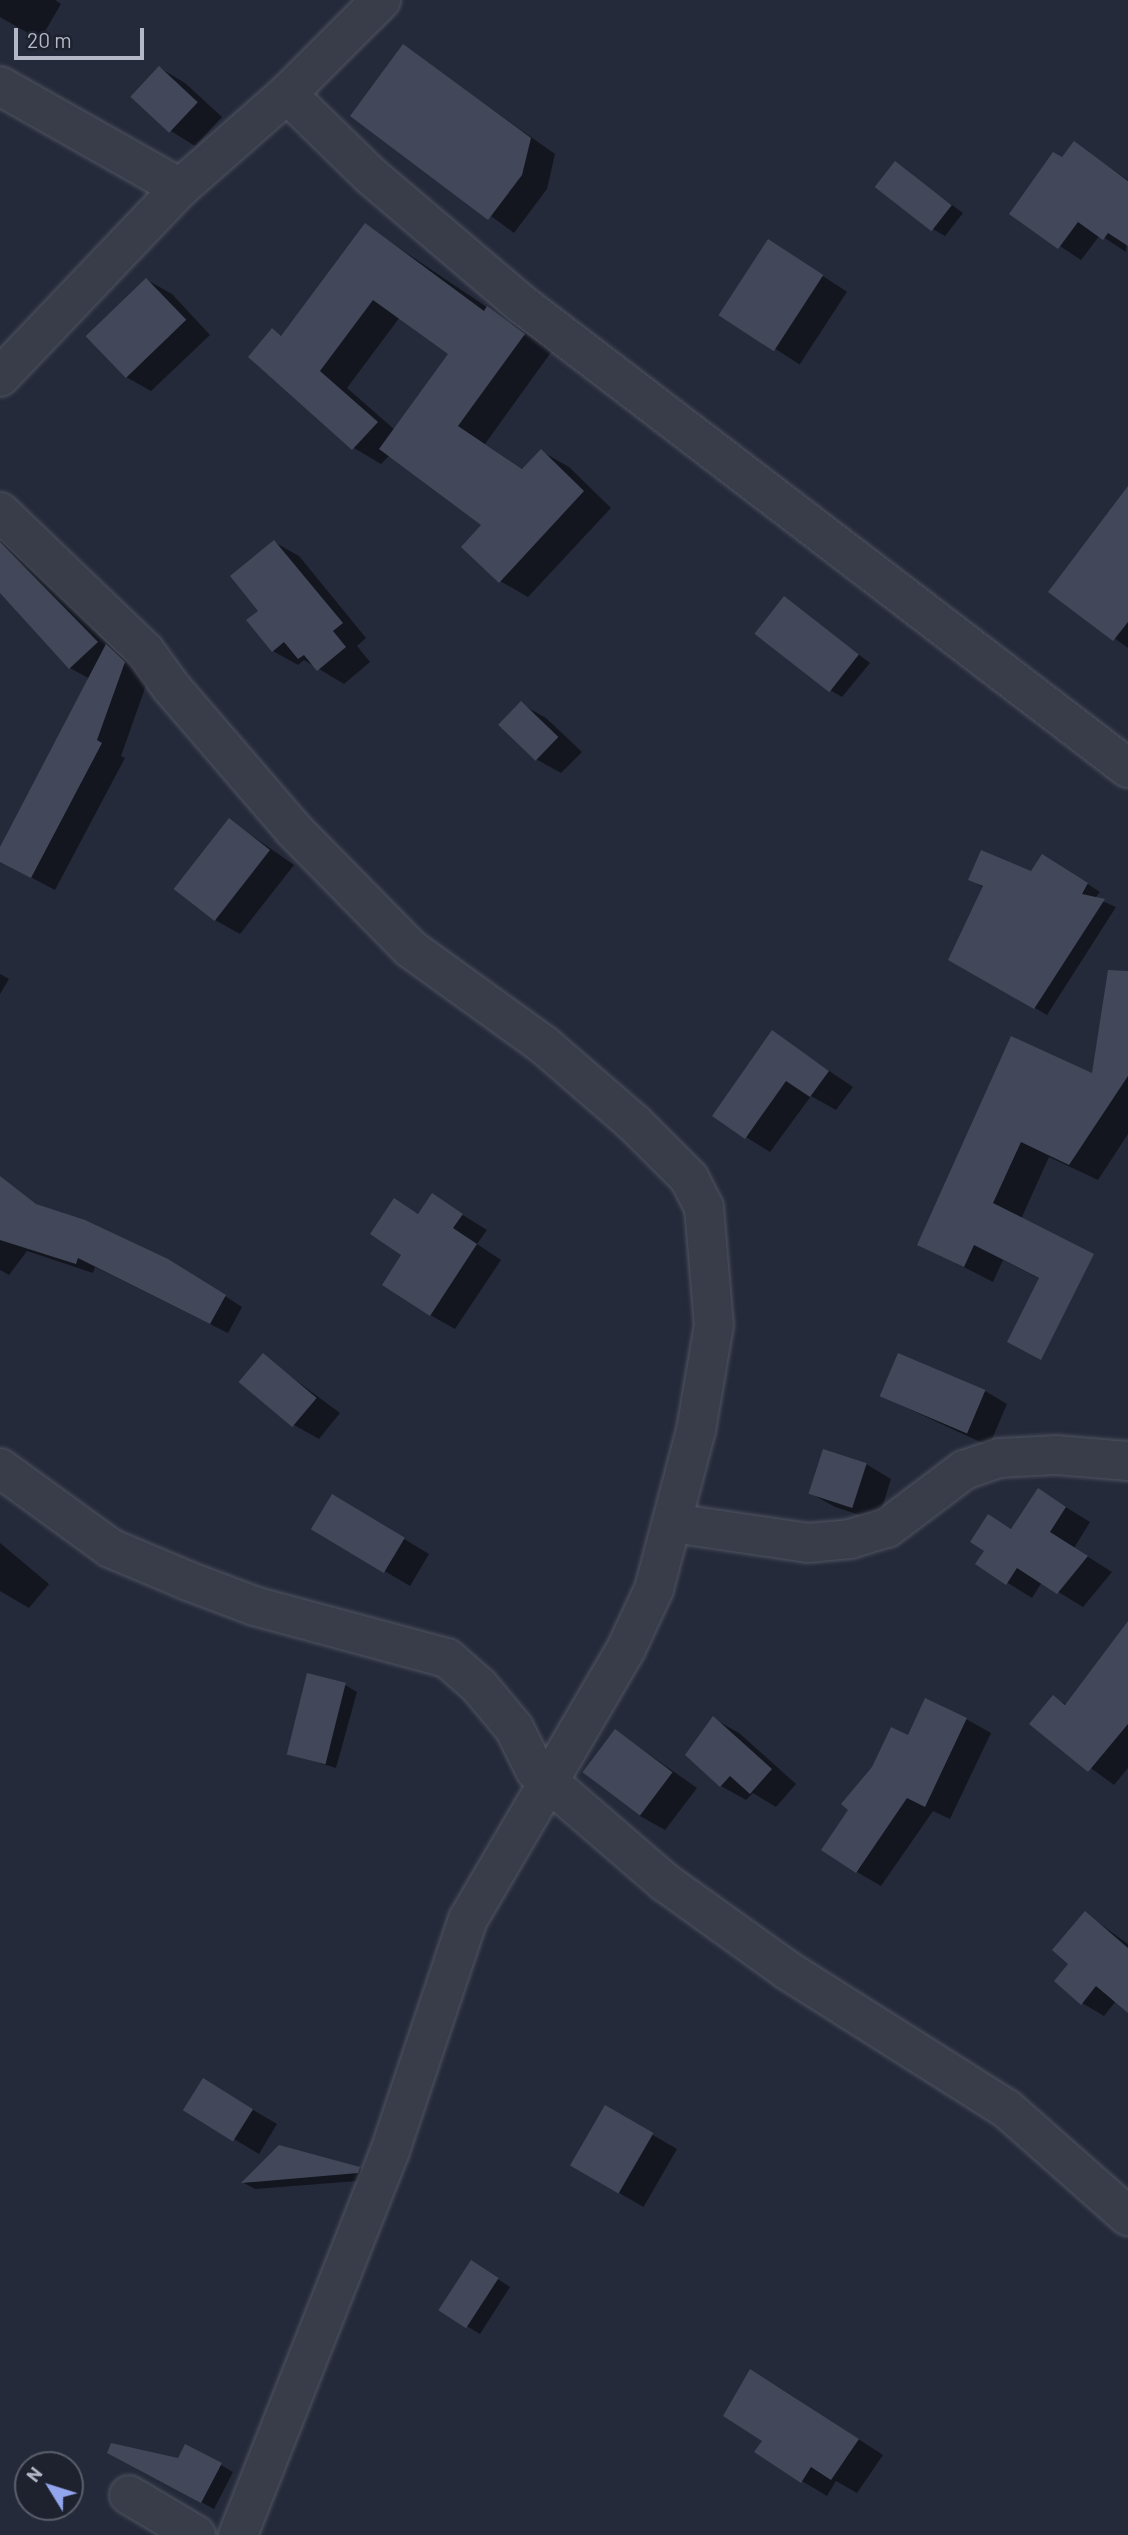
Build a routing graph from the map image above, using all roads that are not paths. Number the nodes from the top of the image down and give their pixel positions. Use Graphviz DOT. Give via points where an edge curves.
graph roads {
  1 [pos="382,0"];
  2 [pos="0,86"];
  3 [pos="287,94"];
  4 [pos="180,188"];
  5 [pos="0,377"];
  6 [pos="0,512"];
  7 [pos="1128,768"];
  8 [pos="1128,1461"];
  9 [pos="0,1468"];
  10 [pos="673,1523"];
  11 [pos="547,1781"];
  12 [pos="1128,2216"];
  13 [pos="130,2495"];
  14 [pos="196,2535"];
  15 [pos="238,2535"];
  1 -- 3 [label="street"];
  2 -- 4 [label="street"];
  3 -- 4 [label="street"];
  3 -- 7 [label="street" via="408,209 523,304"];
  4 -- 5 [label="street"];
  6 -- 10 [label="street" via="145,651 285,820 411,949 544,1045 635,1123 689,1178 704,1207 714,1325 696,1430"];
  8 -- 10 [label="street" via="1056,1455 999,1458 964,1471 887,1528 850,1539 808,1543"];
  9 -- 11 [label="street" via="110,1548 254,1606 447,1658 514,1728 535,1770"];
  10 -- 11 [label="street" via="654,1589 626,1649"];
  11 -- 12 [label="street" via="666,1883 787,1970 1007,2109"];
  11 -- 15 [label="street" via="468,1919 390,2151"];
  13 -- 14 [label="street"];
}
